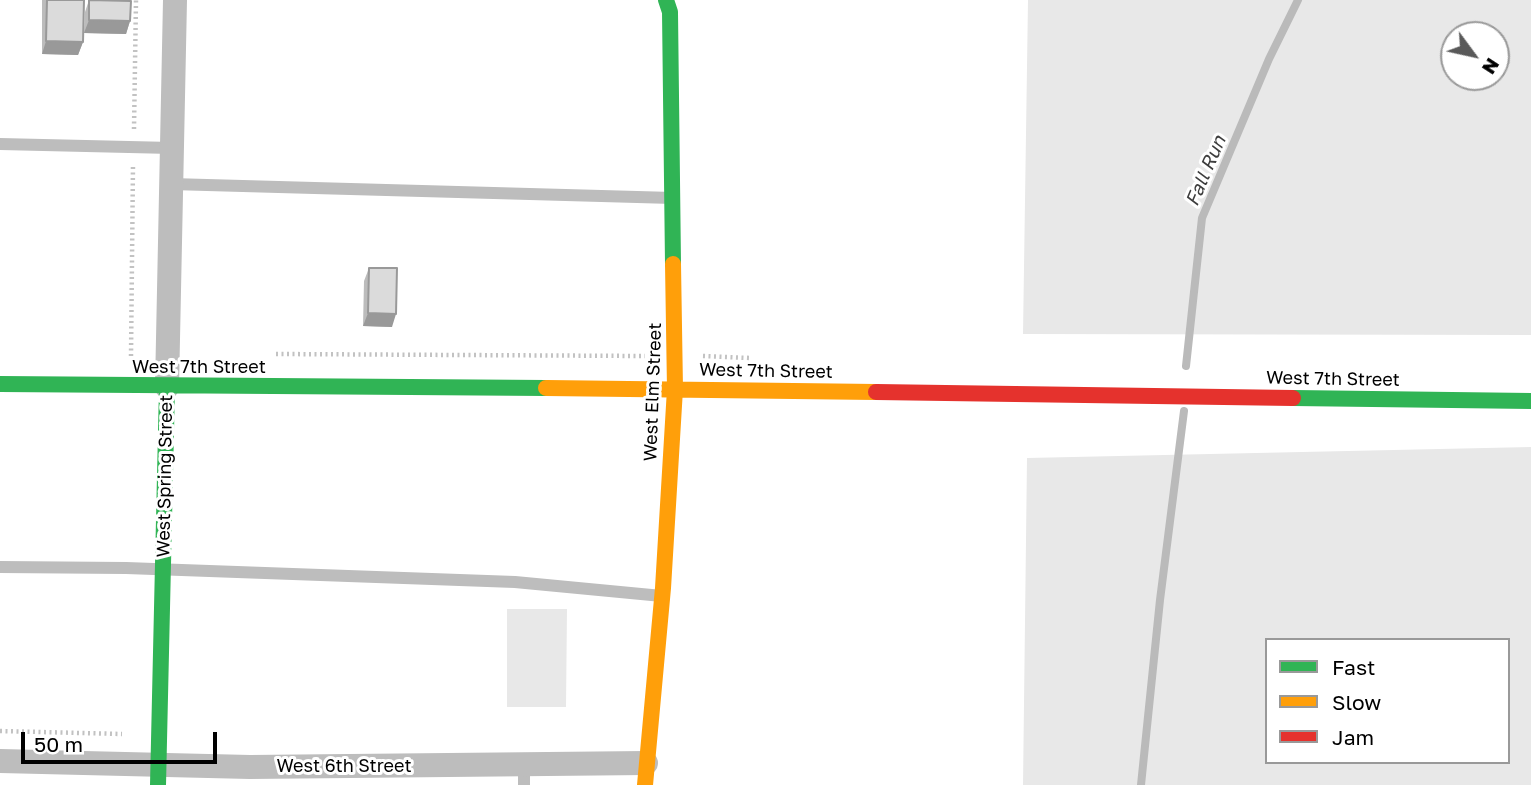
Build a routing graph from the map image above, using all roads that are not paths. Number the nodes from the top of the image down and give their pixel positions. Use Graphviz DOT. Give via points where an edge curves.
graph roads {
  1 [pos="175,0"];
  2 [pos="666,0"];
  3 [pos="0,144"];
  4 [pos="172,148"];
  5 [pos="171,184"];
  6 [pos="673,198"];
  7 [pos="0,384"];
  8 [pos="167,387"];
  9 [pos="675,389"];
  10 [pos="1531,401"];
  11 [pos="0,567"];
  12 [pos="163,570"];
  13 [pos="662,596"];
  14 [pos="0,761"];
  15 [pos="158,774"];
  16 [pos="646,774"];
  17 [pos="524,775"];
  1 -- 4 [label="street, West Spring Street"];
  2 -- 6 [label="street, West Elm Street" via="670,12"];
  3 -- 4 [label="lane"];
  4 -- 5 [label="street, West Spring Street"];
  5 -- 6 [label="lane"];
  5 -- 8 [label="street, West Spring Street"];
  6 -- 9 [label="street, West Elm Street"];
  7 -- 8 [label="street, West 7th Street"];
  8 -- 9 [label="street, West 7th Street"];
  8 -- 12 [label="street, West Spring Street"];
  9 -- 10 [label="street, West 7th Street"];
  9 -- 13 [label="street, West Elm Street"];
  11 -- 12 [label="lane"];
  12 -- 13 [label="lane" via="515,582"];
  12 -- 15 [label="street, West Spring Street"];
  13 -- 16 [label="street, West Elm Street"];
  14 -- 15 [label="street, West 6th Street"];
  15 -- 17 [label="street, West 6th Street" via="250,767"];
  16 -- 17 [label="street, West 6th Street"];
}
